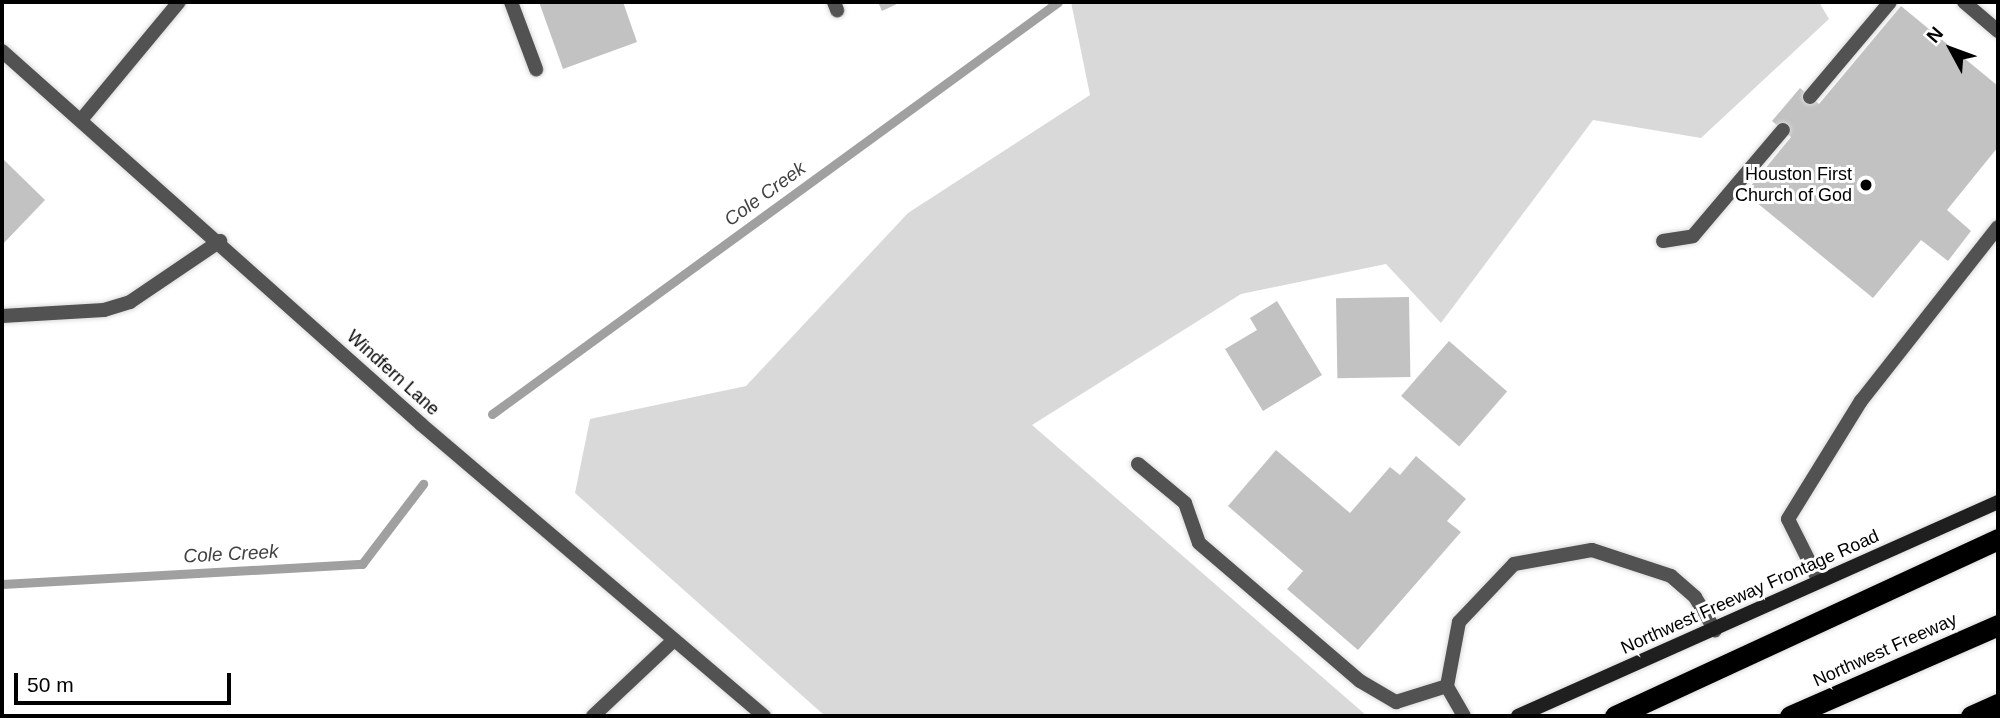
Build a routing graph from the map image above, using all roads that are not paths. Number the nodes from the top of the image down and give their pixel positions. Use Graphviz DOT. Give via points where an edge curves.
graph roads {
  1 [pos="179,2"];
  2 [pos="511,2"];
  3 [pos="1890,2"];
  4 [pos="1964,2"];
  5 [pos="1998,31"];
  6 [pos="2,51"];
  7 [pos="536,69"];
  8 [pos="1810,97"];
  9 [pos="81,120"];
  10 [pos="1783,130"];
  11 [pos="1998,226"];
  12 [pos="220,241"];
  13 [pos="1663,241"];
  14 [pos="2,316"];
  15 [pos="1138,464"];
  16 [pos="1998,502"];
  17 [pos="1998,540"];
  18 [pos="1819,581"];
  19 [pos="1998,625"];
  20 [pos="1715,631"];
  21 [pos="673,641"];
  22 [pos="1447,686"];
  23 [pos="1998,704"];
  24 [pos="593,716"];
  25 [pos="764,716"];
  26 [pos="1464,716"];
  27 [pos="1518,716"];
  28 [pos="1615,716"];
  29 [pos="1790,716"];
  30 [pos="1971,716"];
  1 -- 9 [label="street"];
  2 -- 7 [label="street"];
  3 -- 8 [label="street"];
  4 -- 5 [label="street"];
  6 -- 9 [label="street, Windfern Lane"];
  9 -- 12 [label="street, Windfern Lane"];
  10 -- 13 [label="street" via="1693,236"];
  11 -- 18 [label="street" via="1861,401 1788,519"];
  12 -- 14 [label="street" via="130,302 104,310"];
  12 -- 21 [label="street, Windfern Lane"];
  15 -- 22 [label="street" via="1185,503 1199,543 1360,681 1396,702"];
  16 -- 18 [label="main road, Northwest Freeway Frontage Road"];
  17 -- 28 [label="highway"];
  18 -- 20 [label="main road, Northwest Freeway Frontage Road"];
  19 -- 29 [label="highway, Northwest Freeway"];
  20 -- 22 [label="street" via="1695,597 1671,576 1592,550 1514,564 1460,622"];
  20 -- 27 [label="main road, Northwest Freeway Frontage Road"];
  21 -- 24 [label="street"];
  21 -- 25 [label="street, Windfern Lane"];
  22 -- 26 [label="street"];
  23 -- 30 [label="highway"];
}
